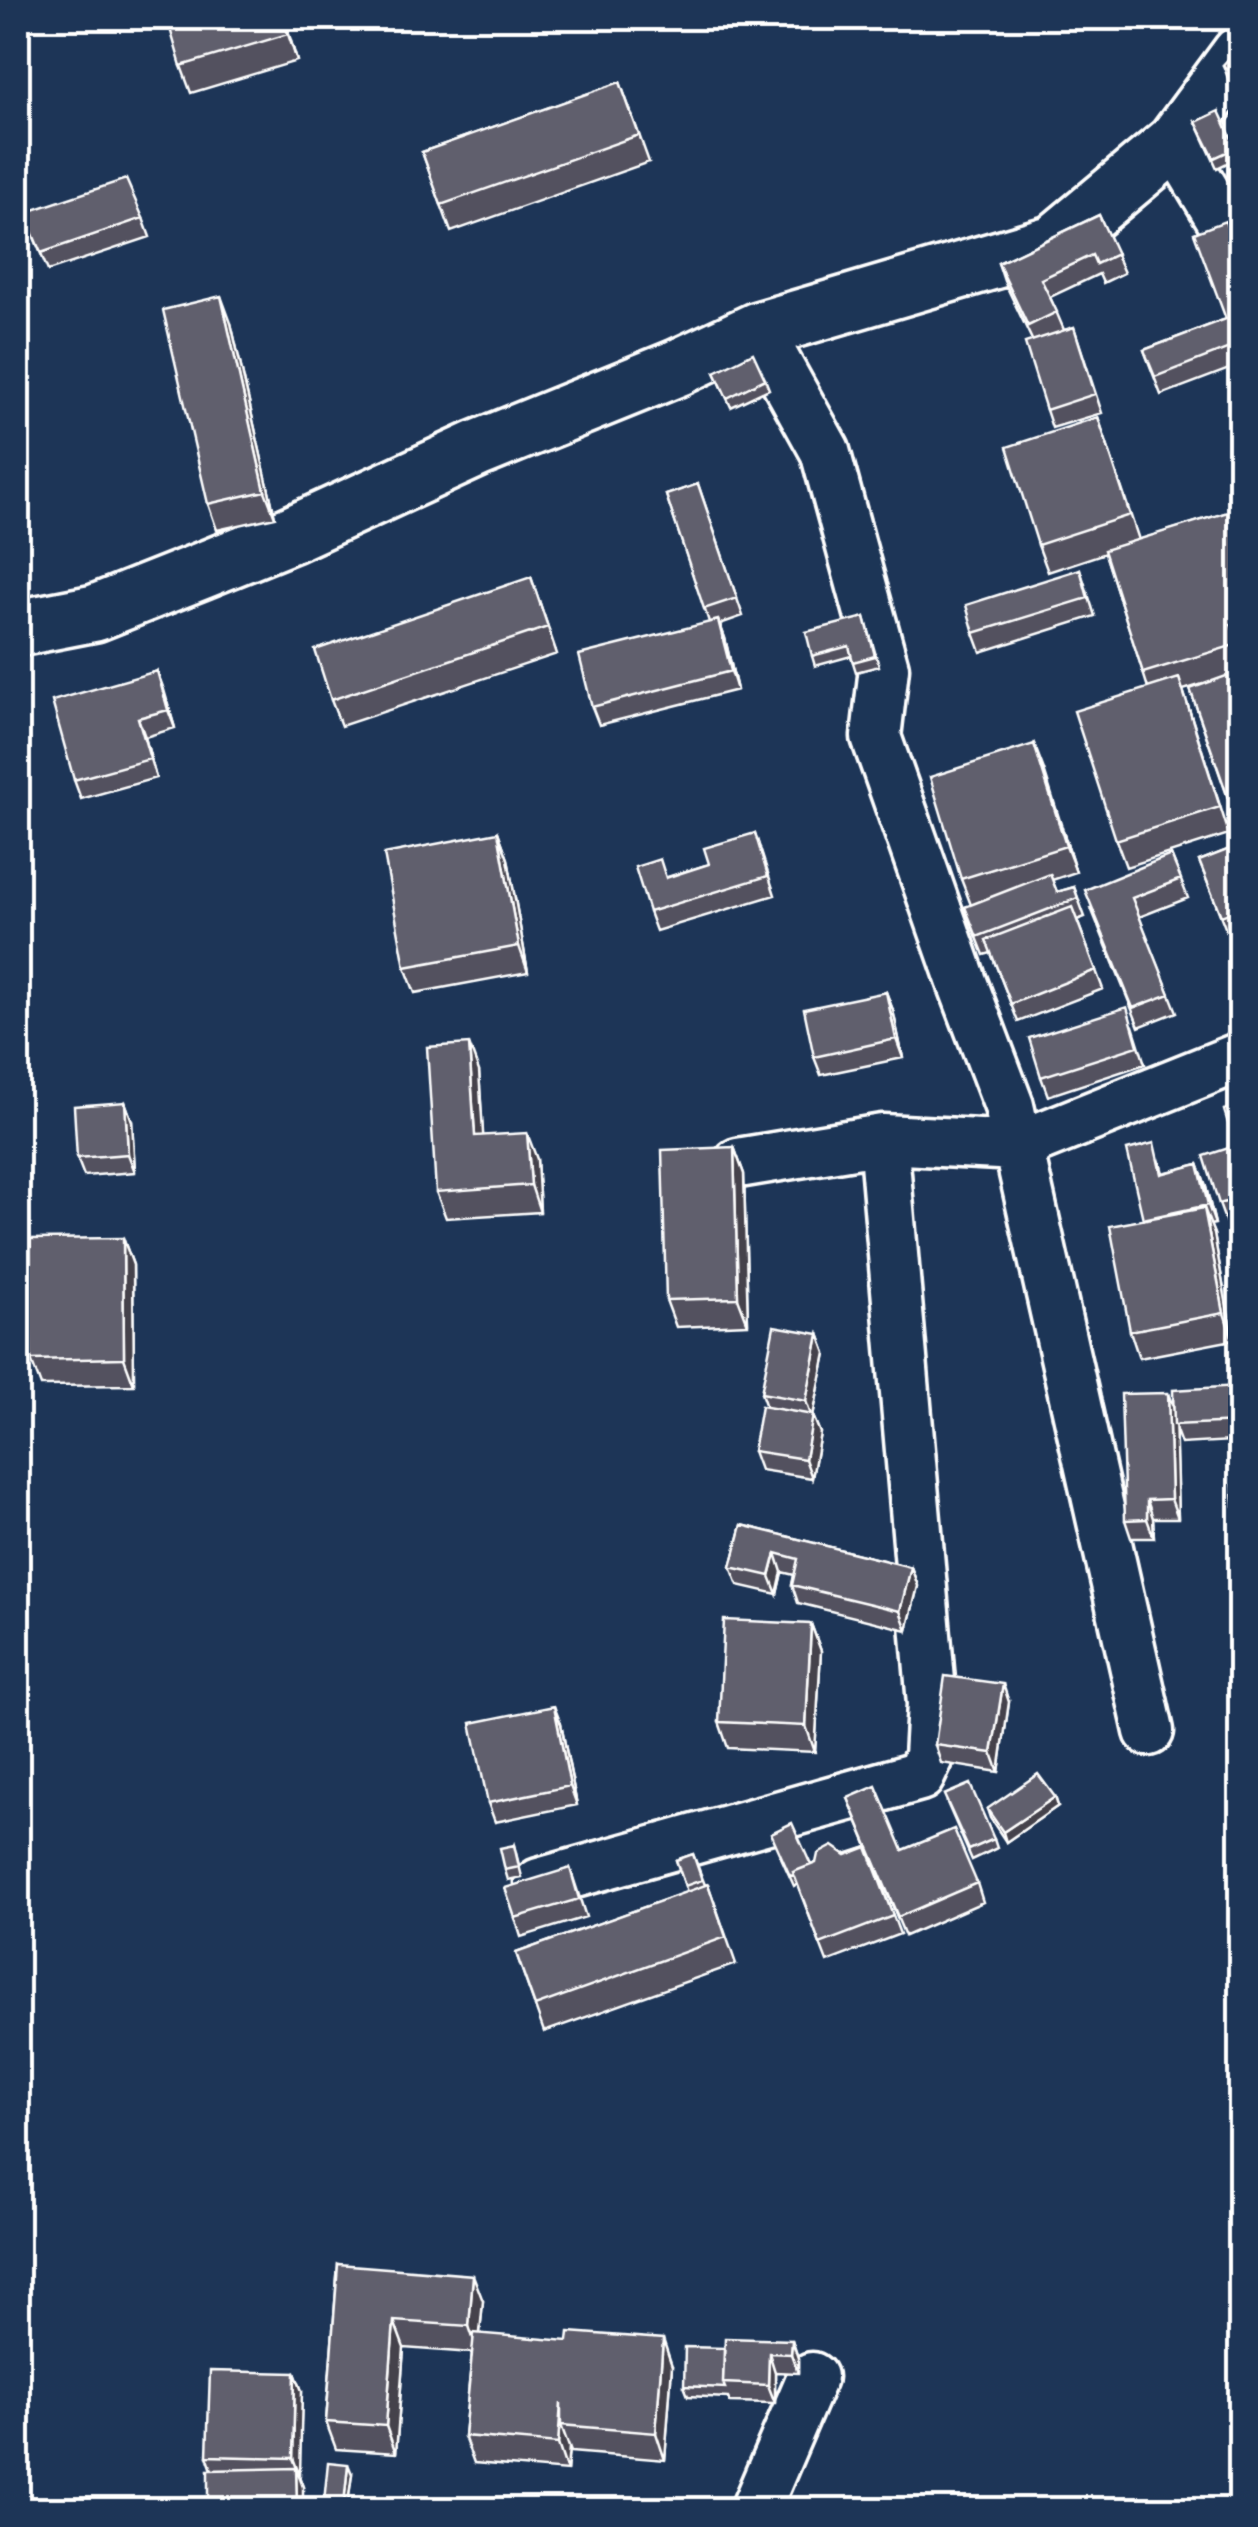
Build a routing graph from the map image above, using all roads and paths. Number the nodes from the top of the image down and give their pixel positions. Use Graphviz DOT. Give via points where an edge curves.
graph roads {
  1 [pos="1240,54"];
  2 [pos="1174,142"];
  3 [pos="1240,250"];
  4 [pos="758,330"];
  5 [pos="18,628"];
  6 [pos="1240,1057"];
  7 [pos="883,1139"];
  8 [pos="1018,1146"];
  9 [pos="738,1164"];
  10 [pos="1148,1732"];
  11 [pos="539,1883"];
  12 [pos="812,2377"];
  13 [pos="755,2510"];
  1 -- 2 [label="street"];
  2 -- 3 [label="street"];
  2 -- 4 [label="street" via="1054,243"];
  4 -- 5 [label="street" via="95,614"];
  4 -- 8 [label="street" via="826,451 884,668 876,737"];
  6 -- 8 [label="street"];
  7 -- 8 [label="street"];
  7 -- 9 [label="street"];
  7 -- 11 [label="street" via="932,1704 929,1757 920,1776"];
  8 -- 10 [label="street"];
  12 -- 13 [label="street"];
}
